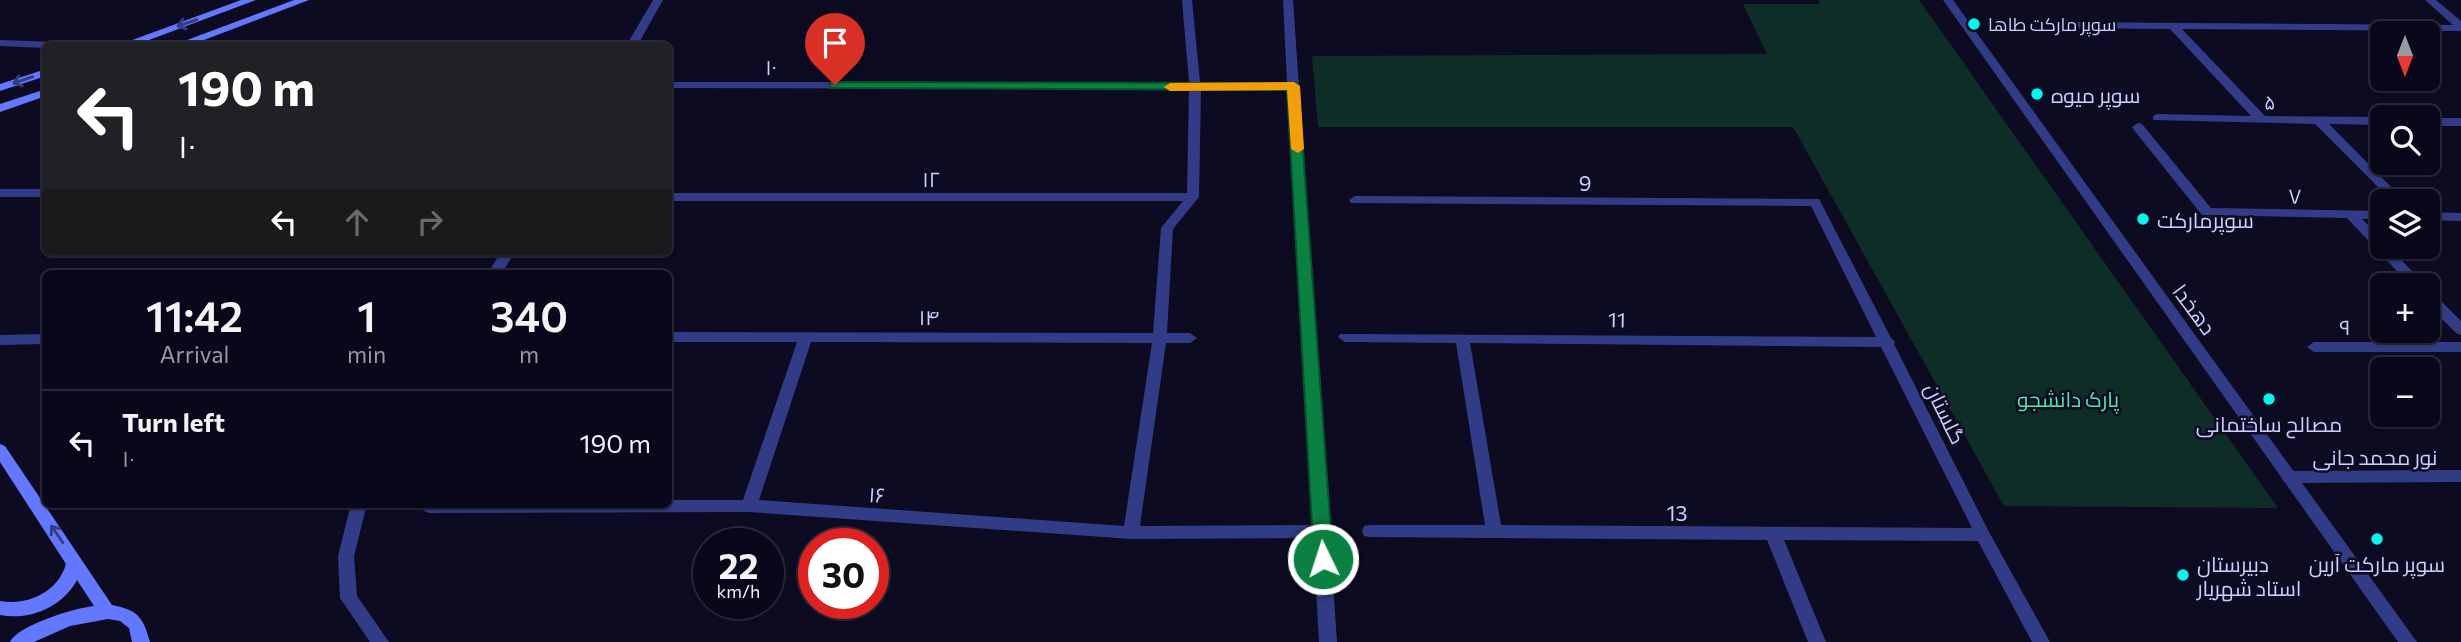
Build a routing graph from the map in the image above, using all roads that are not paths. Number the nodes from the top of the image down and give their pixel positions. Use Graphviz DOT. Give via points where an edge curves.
graph roads {
  1 [pos="251,0"];
  2 [pos="304,0"];
  3 [pos="658,0"];
  4 [pos="1187,0"];
  5 [pos="1288,0"];
  6 [pos="1948,0"];
  7 [pos="2430,0"];
  8 [pos="2057,25"];
  9 [pos="2173,26"];
  10 [pos="2461,27"];
  11 [pos="132,42"];
  12 [pos="187,42"];
  13 [pos="633,42"];
  14 [pos="0,43"];
  15 [pos="42,44"];
  16 [pos="42,73"];
  17 [pos="672,85"];
  18 [pos="1294,86"];
  19 [pos="1195,87"];
  20 [pos="0,88"];
  21 [pos="42,93"];
  22 [pos="3,108"];
  23 [pos="2157,118"];
  24 [pos="2262,120"];
  25 [pos="2319,121"];
  26 [pos="2370,121"];
  27 [pos="2440,122"];
  28 [pos="2461,122"];
  29 [pos="2138,127"];
  30 [pos="2387,189"];
  31 [pos="0,193"];
  32 [pos="42,193"];
  33 [pos="672,197"];
  34 [pos="1193,197"];
  35 [pos="1355,200"];
  36 [pos="1815,202"];
  37 [pos="2351,215"];
  38 [pos="2370,215"];
  39 [pos="2440,216"];
  40 [pos="2461,217"];
  41 [pos="2407,273"];
  42 [pos="2440,308"];
  43 [pos="2461,330"];
  44 [pos="672,337"];
  45 [pos="806,337"];
  46 [pos="1345,337"];
  47 [pos="1160,338"];
  48 [pos="1190,338"];
  49 [pos="1462,338"];
  50 [pos="42,339"];
  51 [pos="0,340"];
  52 [pos="1888,342"];
  53 [pos="2314,347"];
  54 [pos="2461,347"];
  55 [pos="0,450"];
  56 [pos="2461,476"];
  57 [pos="2289,477"];
  58 [pos="672,506"];
  59 [pos="749,506"];
  60 [pos="358,508"];
  61 [pos="1321,531"];
  62 [pos="1370,531"];
  63 [pos="1494,532"];
  64 [pos="1131,533"];
  65 [pos="1773,534"];
  66 [pos="1983,535"];
  67 [pos="75,561"];
  68 [pos="0,608"];
  69 [pos="107,612"];
  70 [pos="19,642"];
  71 [pos="141,642"];
  72 [pos="380,642"];
  73 [pos="1328,642"];
  74 [pos="1817,642"];
  75 [pos="2041,642"];
  76 [pos="2408,642"];
  1 -- 11 [label="main road, one-way"];
  2 -- 12 [label="main road"];
  3 -- 13 [label="street"];
  4 -- 19 [label="street"];
  5 -- 18 [label="street"];
  6 -- 57 [label="street, دهخدا"];
  7 -- 10 [label="street"];
  8 -- 9 [label="street"];
  9 -- 10 [label="street"];
  9 -- 24 [label="street"];
  14 -- 15 [label="street"];
  16 -- 20 [label="main road, one-way"];
  17 -- 19 [label="street, ۱۰"];
  18 -- 19 [label="street, ۱۰"];
  18 -- 61 [label="street"];
  19 -- 34 [label="street"];
  21 -- 22 [label="main road"];
  23 -- 24 [label="street, ۵"];
  24 -- 25 [label="street, ۵"];
  25 -- 26 [label="street, ۵"];
  25 -- 30 [label="street"];
  27 -- 28 [label="street"];
  29 -- 37 [label="street, ۷" via="2207,212"];
  31 -- 32 [label="street"];
  33 -- 34 [label="street, ۱۲"];
  34 -- 47 [label="street" via="1167,228"];
  35 -- 36 [label="street, 9"];
  36 -- 52 [label="street, گلستان"];
  37 -- 38 [label="street, ۷"];
  37 -- 41 [label="street"];
  39 -- 40 [label="street"];
  42 -- 43 [label="street"];
  44 -- 45 [label="street, ۱۴"];
  45 -- 47 [label="street, ۱۴"];
  45 -- 59 [label="street"];
  46 -- 49 [label="street, 11"];
  47 -- 48 [label="street, ۱۴"];
  47 -- 64 [label="street"];
  49 -- 52 [label="street, 11"];
  49 -- 63 [label="street"];
  50 -- 51 [label="street"];
  52 -- 66 [label="street, گلستان"];
  53 -- 54 [label="street, ۹"];
  67 -- 55 [label="main road, one-way"];
  56 -- 57 [label="street, نور محمد جانی"];
  57 -- 76 [label="street, دهخدا"];
  58 -- 59 [label="street, ۱۶"];
  59 -- 64 [label="street, ۱۶"];
  60 -- 72 [label="street" via="346,556 349,598"];
  61 -- 64 [label="street, ۱۶"];
  61 -- 73 [label="street"];
  62 -- 63 [label="street, 13"];
  63 -- 65 [label="street, 13"];
  65 -- 66 [label="street, 13"];
  65 -- 74 [label="street"];
  66 -- 75 [label="street, گلستان"];
  67 -- 68 [label="main road" via="67,582 51,597 31,607"];
  67 -- 69 [label="main road"];
  69 -- 70 [label="main road" via="67,618"];
  69 -- 71 [label="main road" via="132,622"];
}
